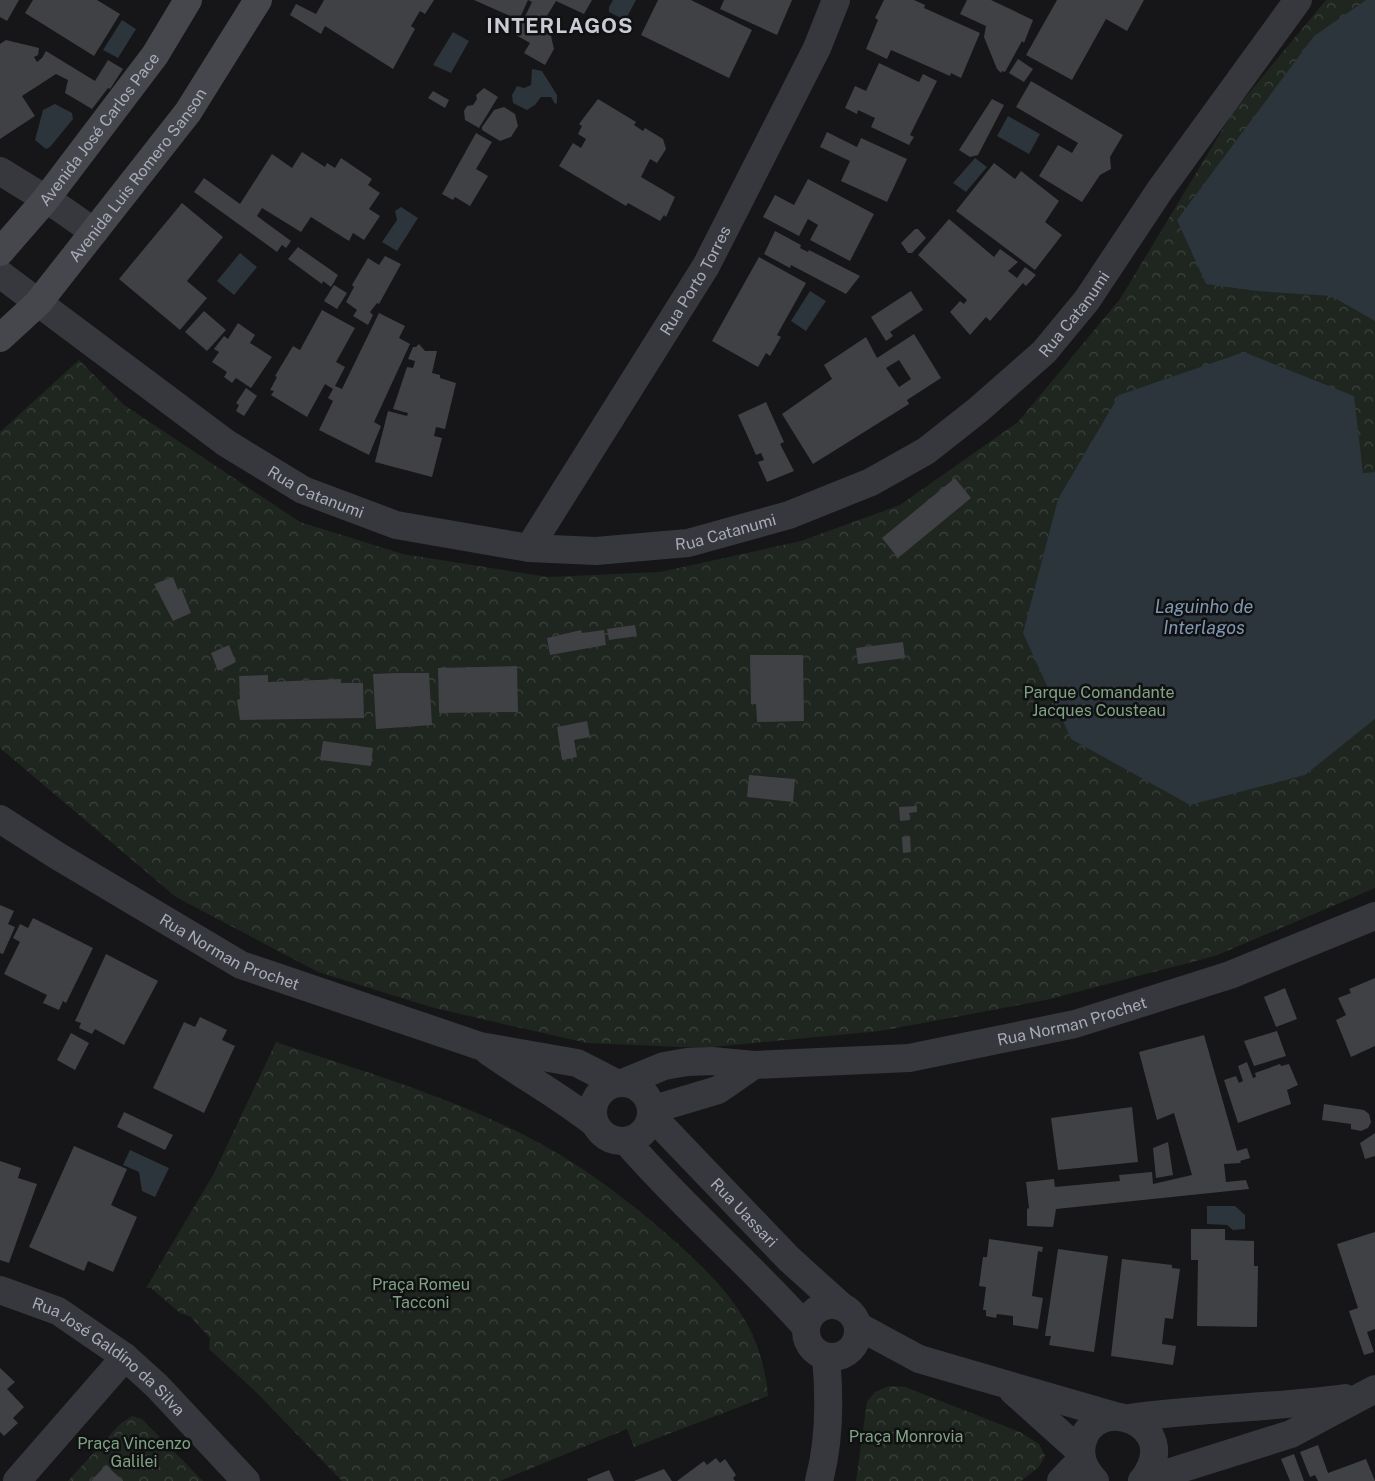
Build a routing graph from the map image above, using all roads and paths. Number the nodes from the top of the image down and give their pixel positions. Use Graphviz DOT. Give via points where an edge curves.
graph roads {
  1 [pos="188,0"];
  2 [pos="258,0"];
  3 [pos="836,0"];
  4 [pos="1298,0"];
  5 [pos="0,171"];
  6 [pos="46,198"];
  7 [pos="94,232"];
  8 [pos="0,252"];
  9 [pos="0,274"];
  10 [pos="38,303"];
  11 [pos="0,338"];
  12 [pos="529,548"];
  13 [pos="0,819"];
  14 [pos="1375,916"];
  15 [pos="480,1046"];
  16 [pos="754,1065"];
  17 [pos="620,1083"];
  18 [pos="651,1113"];
  19 [pos="594,1123"];
  20 [pos="626,1141"];
  21 [pos="0,1290"];
  22 [pos="840,1305"];
  23 [pos="805,1326"];
  24 [pos="858,1326"];
  25 [pos="125,1357"];
  26 [pos="826,1357"];
  27 [pos="1008,1386"];
  28 [pos="1368,1393"];
  29 [pos="1122,1417"];
  30 [pos="1086,1464"];
  31 [pos="17,1481"];
  32 [pos="246,1481"];
  33 [pos="819,1481"];
  34 [pos="1061,1481"];
  35 [pos="1142,1481"];
  1 -- 6 [label="main road, Avenida José Carlos Pace" via="155,55"];
  2 -- 7 [label="main road, Avenida Luis Romero Sanson" via="188,112"];
  3 -- 12 [label="street, Rua Porto Torres" via="817,48 706,266"];
  4 -- 12 [label="street, Rua Catanumi" via="1160,190 1087,300 1044,352 926,451 871,482 789,516 688,544 596,551"];
  5 -- 6 [label="street"];
  6 -- 7 [label="street"];
  6 -- 8 [label="main road, Avenida José Carlos Pace"];
  7 -- 10 [label="main road, Avenida Luis Romero Sanson"];
  9 -- 10 [label="street, Rua Catanumi"];
  10 -- 11 [label="main road, Avenida Luis Romero Sanson"];
  10 -- 12 [label="street, Rua Catanumi" via="226,443 303,490 396,526"];
  13 -- 15 [label="street, Rua Norman Prochet" via="242,965"];
  14 -- 16 [label="street, Rua Norman Prochet" via="1230,974 1075,1024 909,1058"];
  15 -- 17 [label="street, Rua Norman Prochet" via="577,1063"];
  15 -- 19 [label="street, Rua Norman Prochet" via="564,1099"];
  16 -- 17 [label="street, Rua Norman Prochet" via="712,1060 687,1062 664,1066"];
  16 -- 18 [label="street" via="718,1090"];
  17 -- 18 [label="street" via="638,1087 648,1097"];
  17 -- 19 [label="street" via="604,1088 595,1098 592,1110"];
  18 -- 20 [label="street" via="647,1128 638,1137"];
  18 -- 22 [label="street, Rua Uassari" via="789,1259"];
  19 -- 20 [label="street" via="602,1134 613,1140"];
  20 -- 23 [label="street, Rua Uassari" via="658,1179 763,1280"];
  21 -- 25 [label="street, Rua José Galdíno da Silva" via="58,1311"];
  22 -- 23 [label="street" via="825,1304 812,1313"];
  22 -- 24 [label="street" via="852,1313"];
  23 -- 26 [label="street" via="810,1346"];
  24 -- 26 [label="street" via="857,1339 850,1350 839,1357"];
  24 -- 27 [label="street" via="919,1358"];
  25 -- 31 [label="street"];
  25 -- 32 [label="street, Rua José Galdíno da Silva" via="157,1386"];
  26 -- 33 [label="street" via="830,1396 824,1462"];
  27 -- 29 [label="street"];
  27 -- 30 [label="street"];
  28 -- 29 [label="street" via="1290,1406"];
  28 -- 35 [label="street" via="1291,1434"];
  29 -- 30 [label="street" via="1102,1419 1091,1427 1083,1439"];
  29 -- 35 [label="street" via="1145,1428 1154,1445 1153,1464"];
  30 -- 34 [label="street"];
}
